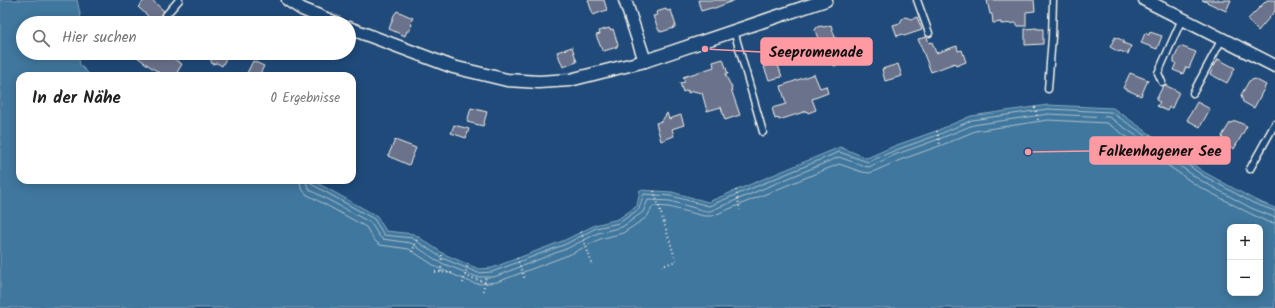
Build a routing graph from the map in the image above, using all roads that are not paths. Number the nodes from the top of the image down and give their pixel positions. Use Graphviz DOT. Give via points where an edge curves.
graph roads {
  1 [pos="179,0"];
  2 [pos="288,0"];
  3 [pos="625,0"];
  4 [pos="917,0"];
  5 [pos="1053,0"];
  6 [pos="1145,0"];
  7 [pos="822,1"];
  8 [pos="165,16"];
  9 [pos="319,16"];
  10 [pos="1182,19"];
  11 [pos="356,31"];
  12 [pos="734,31"];
  13 [pos="929,33"];
  14 [pos="1222,39"];
  15 [pos="645,61"];
  16 [pos="1275,66"];
  17 [pos="1162,82"];
  18 [pos="1048,89"];
  19 [pos="1193,93"];
  20 [pos="1275,124"];
  21 [pos="764,132"];
  22 [pos="1250,169"];
  1 -- 8 [label="lane"];
  2 -- 9 [label="street"];
  3 -- 15 [label="street"];
  4 -- 13 [label="lane"];
  5 -- 18 [label="lane"];
  6 -- 10 [label="street"];
  7 -- 12 [label="street"];
  10 -- 14 [label="street"];
  10 -- 17 [label="lane" via="1158,73"];
  11 -- 15 [label="street" via="453,67 507,80 570,80"];
  12 -- 15 [label="street"];
  12 -- 21 [label="lane"];
  14 -- 16 [label="street"];
  14 -- 19 [label="lane"];
  20 -- 22 [label="lane"];
}
